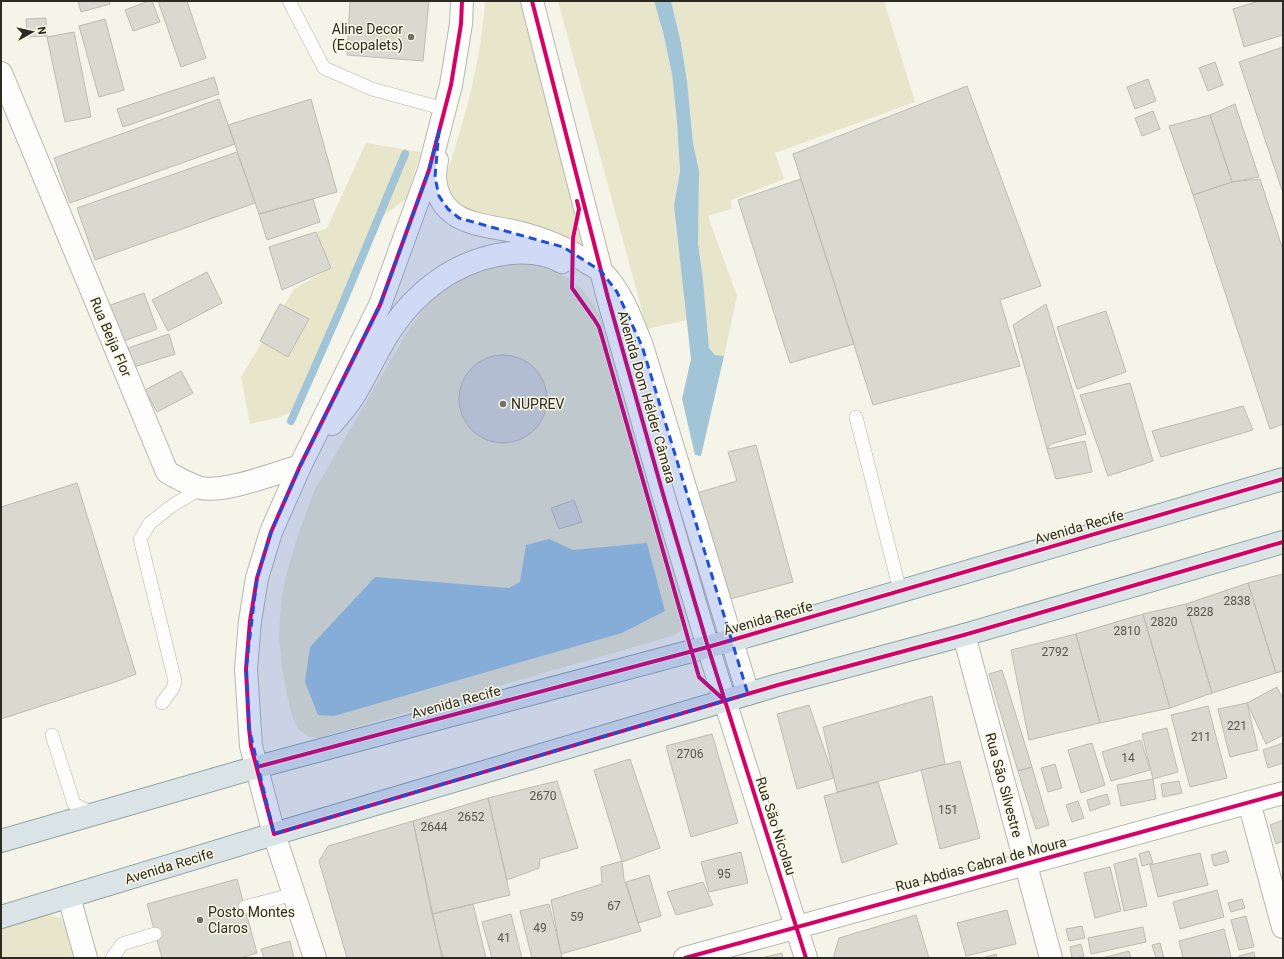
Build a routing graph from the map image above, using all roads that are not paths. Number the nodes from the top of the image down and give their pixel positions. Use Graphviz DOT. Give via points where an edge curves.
graph roads {
  1 [pos="289,1"];
  2 [pos="462,1"];
  3 [pos="532,1"];
  4 [pos="1,73"];
  5 [pos="445,109"];
  6 [pos="439,130"];
  7 [pos="601,271"];
  8 [pos="608,298"];
  9 [pos="856,417"];
  10 [pos="300,466"];
  11 [pos="1283,479"];
  12 [pos="202,488"];
  13 [pos="1283,542"];
  14 [pos="900,591"];
  15 [pos="964,635"];
  16 [pos="731,640"];
  17 [pos="708,647"];
  18 [pos="748,694"];
  19 [pos="726,702"];
  20 [pos="162,703"];
  21 [pos="52,735"];
  22 [pos="257,767"];
  23 [pos="1283,792"];
  24 [pos="1249,802"];
  25 [pos="94,814"];
  26 [pos="274,834"];
  27 [pos="1,841"];
  28 [pos="1025,863"];
  29 [pos="294,894"];
  30 [pos="69,897"];
  31 [pos="244,907"];
  32 [pos="1,917"];
  33 [pos="796,926"];
  34 [pos="1283,927"];
  35 [pos="155,934"];
  36 [pos="86,958"];
  37 [pos="112,958"];
  38 [pos="315,958"];
  39 [pos="685,958"];
  40 [pos="806,958"];
  41 [pos="1051,958"];
  1 -- 5 [label="lane" via="324,68 372,89"];
  2 -- 5 [label="main road, Avenida Dom Hélder Câmara" via="461,24"];
  3 -- 7 [label="main road, Avenida Dom Hélder Câmara"];
  4 -- 12 [label="main road, Rua Beija Flor" via="167,472 184,482"];
  5 -- 6 [label="main road, Avenida Dom Hélder Câmara"];
  6 -- 7 [label="main road, Avenida Dom Hélder Câmara" via="435,178 439,196 448,209 459,218 534,237 562,248"];
  6 -- 10 [label="main road, Avenida Dom Hélder Câmara" via="429,170 380,305"];
  7 -- 8 [label="main road, Avenida Dom Hélder Câmara"];
  7 -- 16 [label="main road, Avenida Dom Hélder Câmara" via="617,292 642,346"];
  8 -- 10 [label="main road" via="580,272 555,258 538,254 499,254 459,268 432,284 392,328 353,398"];
  8 -- 17 [label="main road, Avenida Dom Hélder Câmara"];
  9 -- 14 [label="lane"];
  10 -- 12 [label="main road, Rua Beija Flor" via="232,486"];
  10 -- 22 [label="main road, Avenida Dom Hélder Câmara" via="271,532 257,578 250,621 246,669 251,746"];
  11 -- 14 [label="main road, Avenida Recife"];
  12 -- 20 [label="lane" via="173,505 150,523 140,540 175,681"];
  13 -- 15 [label="main road, Avenida Recife"];
  14 -- 16 [label="main road, Avenida Recife"];
  15 -- 18 [label="main road, Avenida Recife"];
  15 -- 28 [label="main road, Rua São Silvestre"];
  16 -- 17 [label="main road, Avenida Recife"];
  16 -- 18 [label="main road, Avenida Dom Hélder Câmara"];
  17 -- 19 [label="main road, Avenida Dom Hélder Câmara"];
  17 -- 22 [label="main road, Avenida Recife"];
  18 -- 19 [label="main road, Avenida Recife"];
  19 -- 26 [label="main road, Avenida Recife"];
  19 -- 33 [label="main road, Rua São Nicolau"];
  21 -- 25 [label="lane" via="74,804"];
  22 -- 25 [label="main road, Avenida Recife"];
  22 -- 26 [label="main road, Avenida Dom Hélder Câmara"];
  23 -- 24 [label="main road, Rua Abdias Cabral de Moura"];
  24 -- 28 [label="main road, Rua Abdias Cabral de Moura"];
  24 -- 34 [label="main road"];
  25 -- 27 [label="main road, Avenida Recife"];
  26 -- 29 [label="main road, Avenida Dom Hélder Câmara"];
  26 -- 30 [label="main road, Avenida Recife"];
  28 -- 33 [label="main road, Rua Abdias Cabral de Moura"];
  28 -- 41 [label="main road, Rua São Silvestre"];
  29 -- 31 [label="lane"];
  29 -- 38 [label="main road, Avenida Dom Hélder Câmara"];
  30 -- 32 [label="main road, Avenida Recife"];
  30 -- 36 [label="main road"];
  33 -- 39 [label="main road, Rua Abdias Cabral de Moura"];
  33 -- 40 [label="main road, Rua São Nicolau"];
  35 -- 37 [label="lane" via="122,944"];
}
